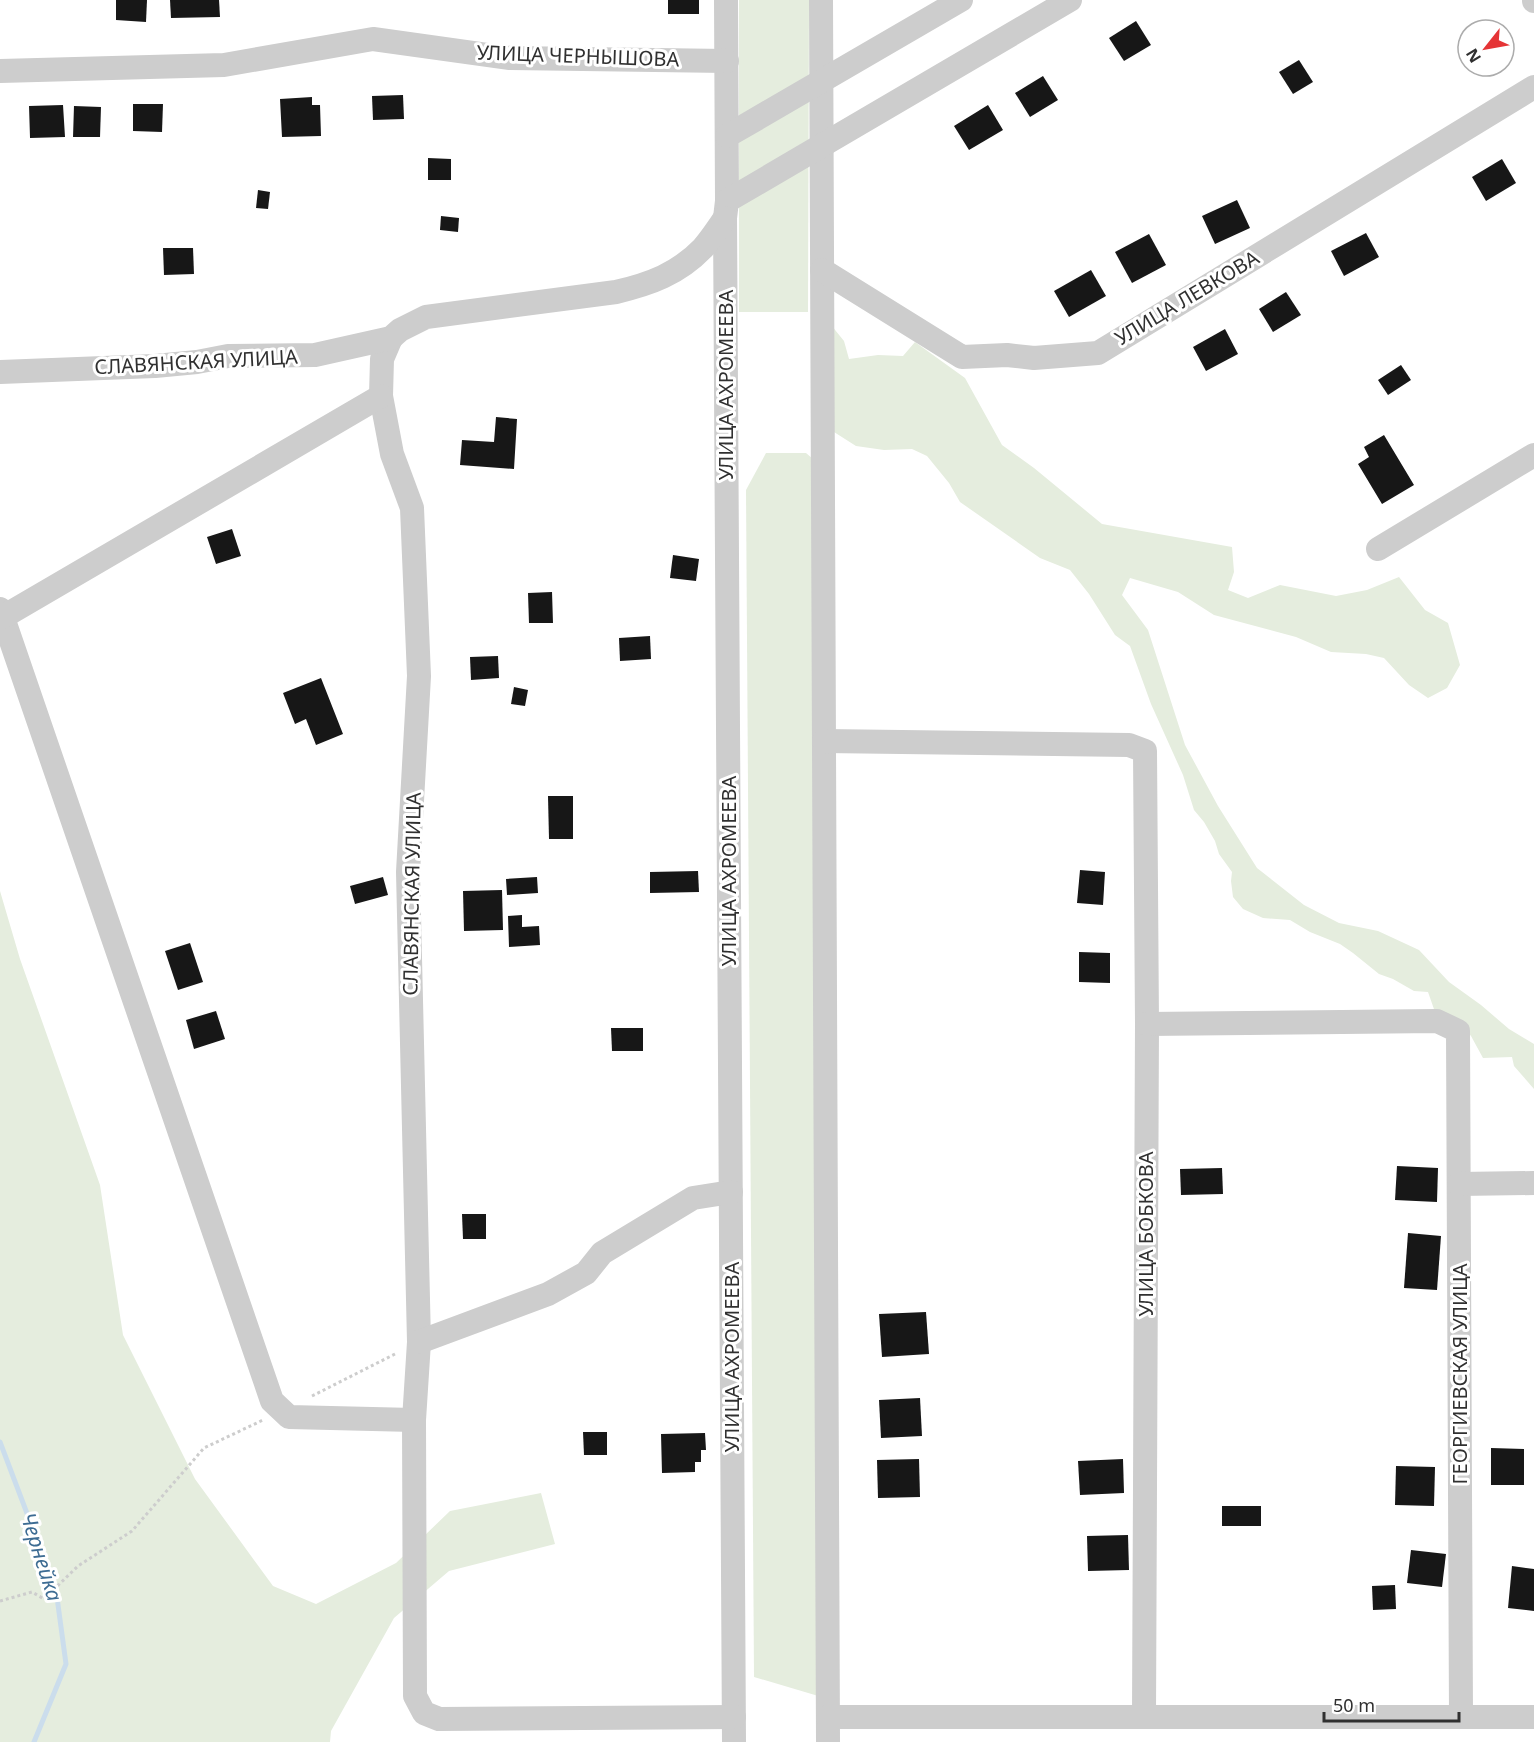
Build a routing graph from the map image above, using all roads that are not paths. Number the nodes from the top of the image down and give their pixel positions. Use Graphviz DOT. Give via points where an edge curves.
graph roads {
  1 [pos="726,0"];
  2 [pos="821,0"];
  3 [pos="961,0"];
  4 [pos="1070,0"];
  5 [pos="727,61"];
  6 [pos="0,71"];
  7 [pos="821,82"];
  8 [pos="1534,87"];
  9 [pos="727,136"];
  10 [pos="821,146"];
  11 [pos="726,210"];
  12 [pos="822,270"];
  13 [pos="391,338"];
  14 [pos="0,372"];
  15 [pos="381,396"];
  16 [pos="1534,454"];
  17 [pos="1378,549"];
  18 [pos="1,613"];
  19 [pos="824,741"];
  20 [pos="1147,1024"];
  21 [pos="1534,1183"];
  22 [pos="1459,1184"];
  23 [pos="731,1192"];
  24 [pos="419,1342"];
  25 [pos="414,1420"];
  26 [pos="1534,1716"];
  27 [pos="734,1717"];
  28 [pos="828,1717"];
  29 [pos="1144,1717"];
  30 [pos="1461,1717"];
  31 [pos="734,1742"];
  32 [pos="828,1742"];
  1 -- 5 [label="street, УЛИЦА АХРОМЕЕВА"];
  2 -- 7 [label="street"];
  3 -- 7 [label="street"];
  4 -- 10 [label="street"];
  5 -- 6 [label="street, УЛИЦА ЧЕРНЫШОВА" via="510,58 373,39 224,65"];
  5 -- 9 [label="street, УЛИЦА АХРОМЕЕВА"];
  7 -- 9 [label="street"];
  7 -- 10 [label="street"];
  8 -- 12 [label="street, УЛИЦА ЛЕВКОВА" via="1098,353 1034,358 962,357"];
  9 -- 11 [label="street, УЛИЦА АХРОМЕЕВА"];
  10 -- 11 [label="street"];
  10 -- 12 [label="street"];
  11 -- 13 [label="street, СЛАВЯНСКАЯ УЛИЦА" via="705,246 683,267 645,285 426,317"];
  11 -- 23 [label="street, УЛИЦА АХРОМЕЕВА"];
  12 -- 19 [label="street"];
  13 -- 14 [label="street, СЛАВЯНСКАЯ УЛИЦА" via="315,356 228,356 155,366"];
  13 -- 15 [label="street, СЛАВЯНСКАЯ УЛИЦА" via="382,359"];
  15 -- 18 [label="street"];
  15 -- 24 [label="street, СЛАВЯНСКАЯ УЛИЦА" via="392,454 412,508 419,675 408,872"];
  16 -- 17 [label="street"];
  18 -- 25 [label="street" via="272,1401 290,1417"];
  19 -- 20 [label="street, УЛИЦА БОБКОВА" via="1129,745 1145,751"];
  19 -- 28 [label="street"];
  20 -- 22 [label="street, ГЕОРГИЕВСКАЯ УЛИЦА" via="1437,1021 1458,1031"];
  20 -- 29 [label="street, УЛИЦА БОБКОВА"];
  21 -- 22 [label="street"];
  22 -- 30 [label="street, ГЕОРГИЕВСКАЯ УЛИЦА"];
  23 -- 24 [label="street" via="693,1198 602,1253 586,1272 548,1294"];
  23 -- 27 [label="street, УЛИЦА АХРОМЕЕВА"];
  24 -- 25 [label="street, СЛАВЯНСКАЯ УЛИЦА"];
  25 -- 27 [label="street, СЛАВЯНСКАЯ УЛИЦА" via="415,1696 424,1713 439,1719"];
  26 -- 30 [label="street"];
  27 -- 31 [label="street, УЛИЦА АХРОМЕЕВА"];
  28 -- 29 [label="street"];
  28 -- 32 [label="street"];
  29 -- 30 [label="street"];
}
